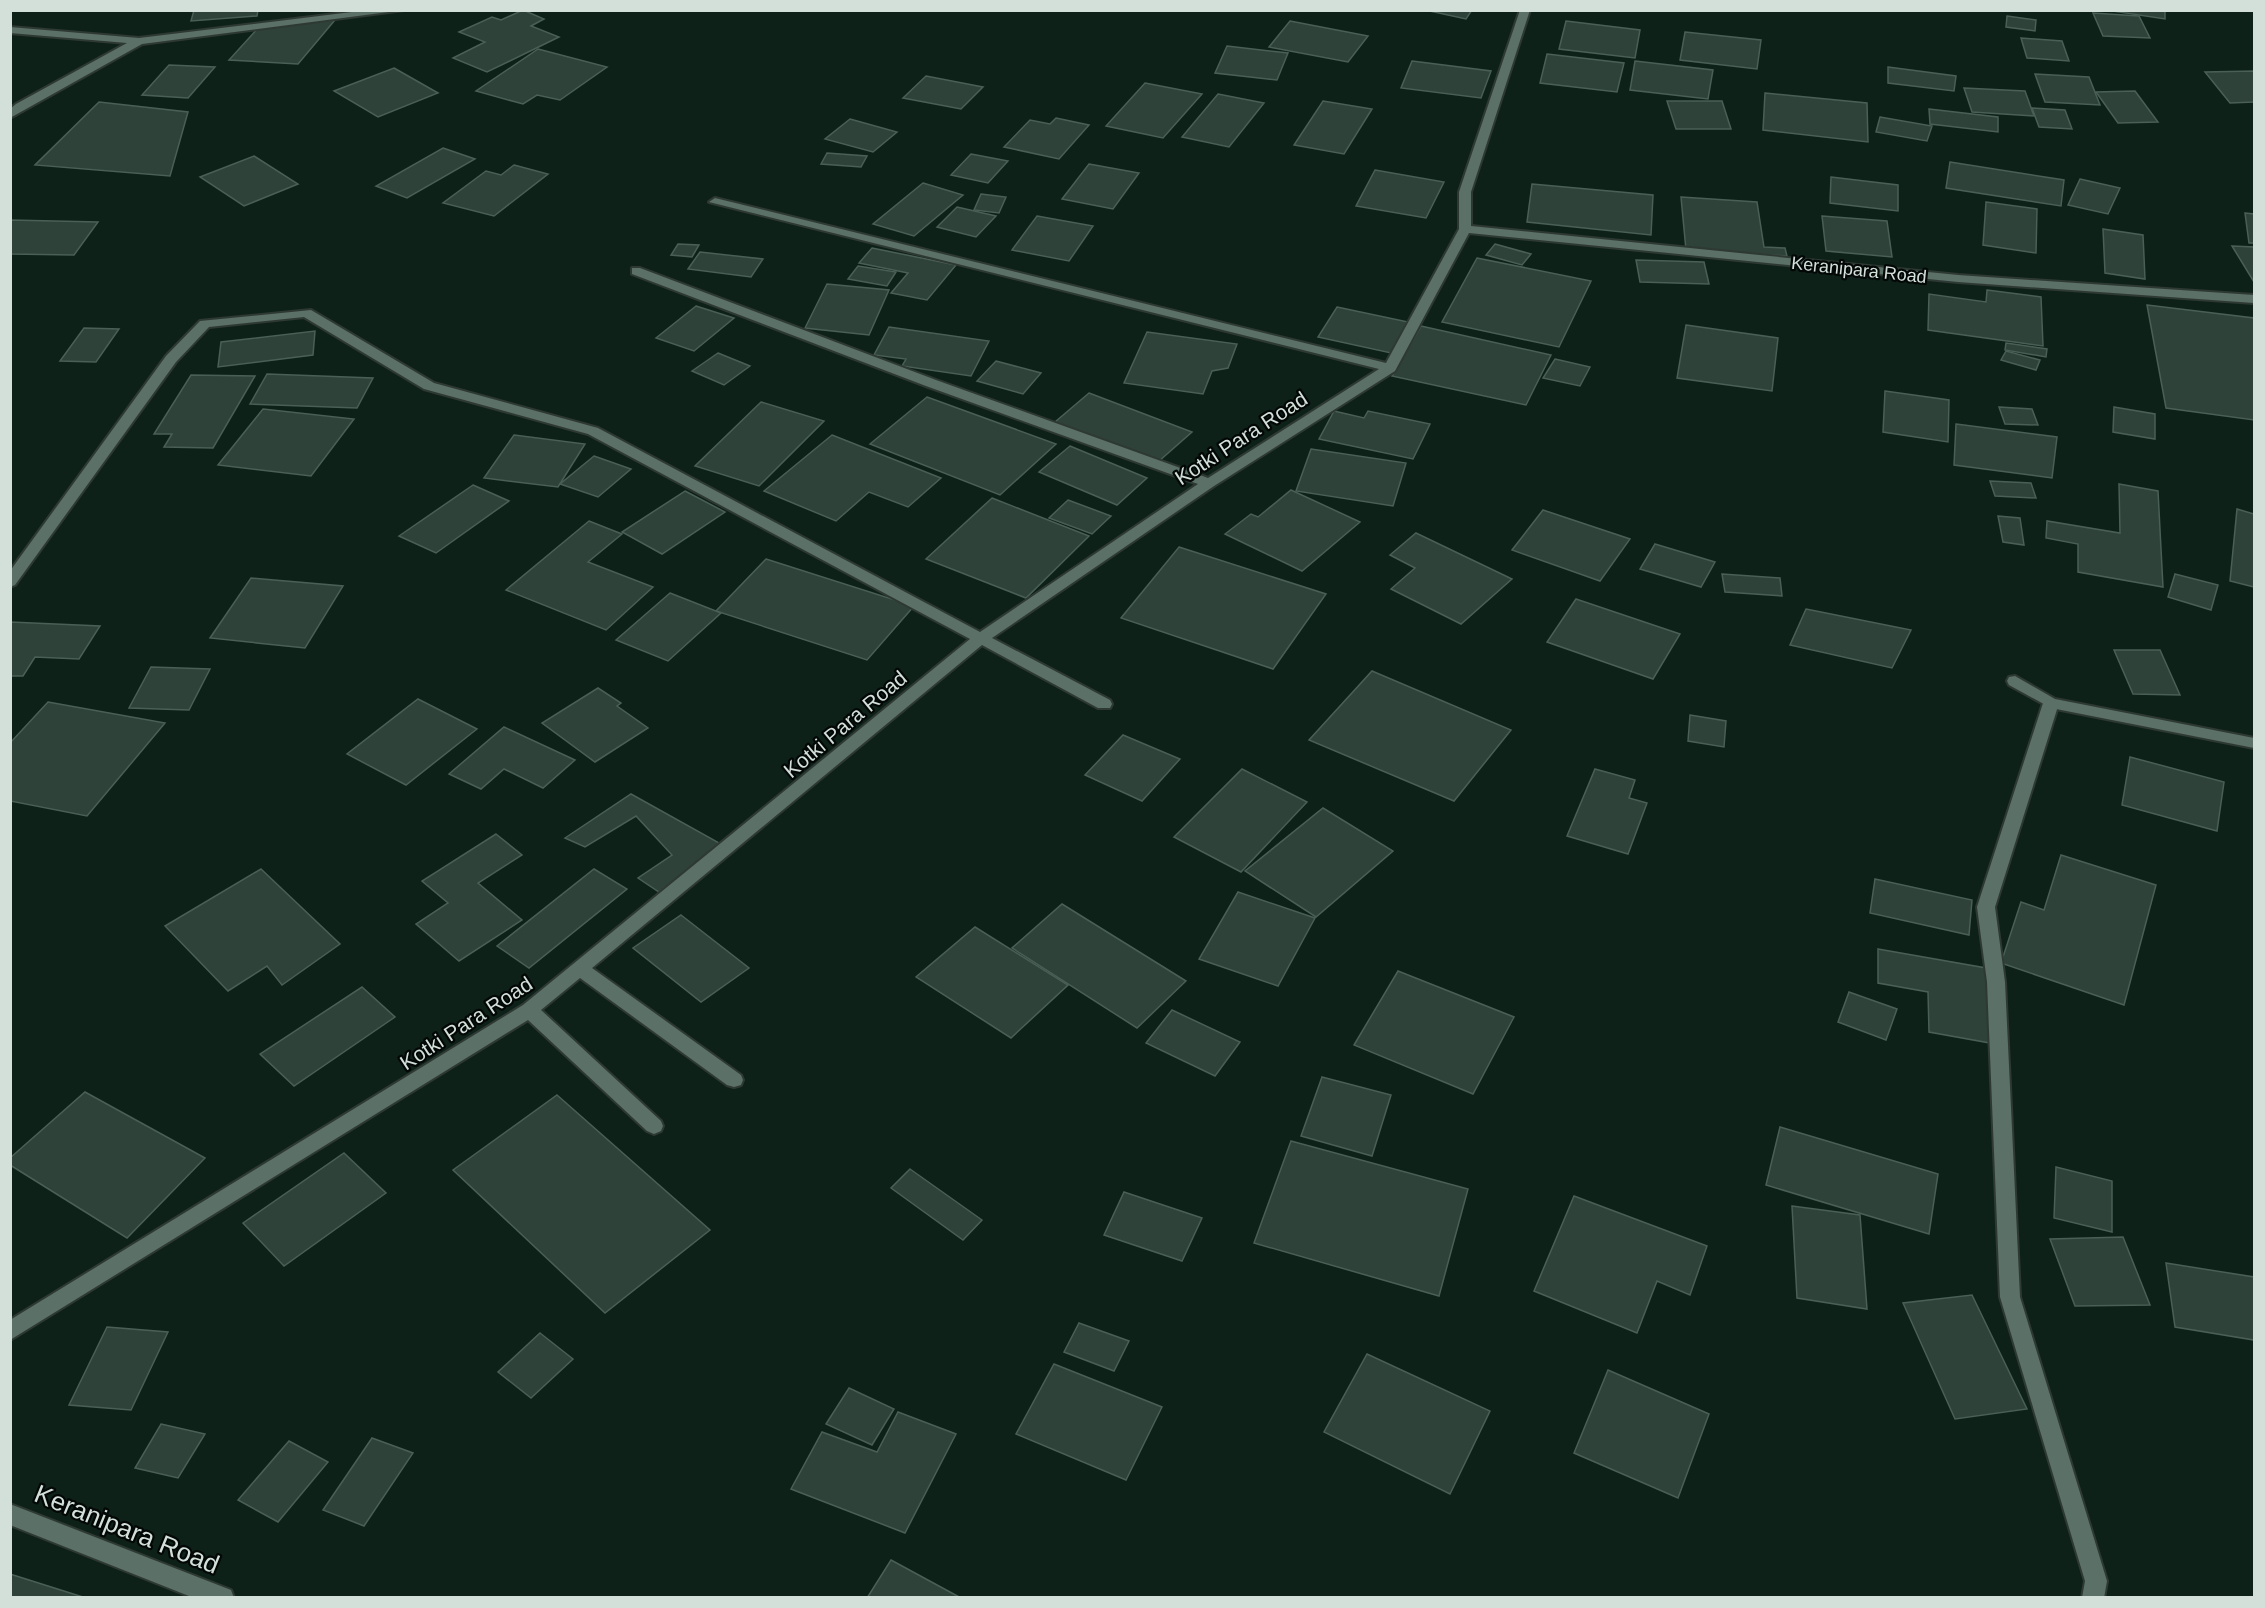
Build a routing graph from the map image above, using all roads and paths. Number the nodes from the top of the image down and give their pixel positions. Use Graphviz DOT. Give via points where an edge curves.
graph roads {
  1 [pos="399,10"];
  2 [pos="1525,10"];
  3 [pos="10,30"];
  4 [pos="139,41"];
  5 [pos="10,115"];
  6 [pos="715,202"];
  7 [pos="1465,229"];
  8 [pos="636,271"];
  9 [pos="2254,299"];
  10 [pos="1390,368"];
  11 [pos="1209,483"];
  12 [pos="10,582"];
  13 [pos="980,639"];
  14 [pos="2015,681"];
  15 [pos="2050,703"];
  16 [pos="1104,704"];
  17 [pos="2254,743"];
  18 [pos="580,968"];
  19 [pos="529,1010"];
  20 [pos="734,1080"];
  21 [pos="654,1126"];
  22 [pos="10,1331"];
  23 [pos="10,1514"];
  24 [pos="223,1598"];
  25 [pos="2093,1598"];
  1 -- 4 [label="street"];
  2 -- 7 [label="street, Kotki Para Road" via="1465,192"];
  3 -- 4 [label="street"];
  4 -- 5 [label="street"];
  6 -- 10 [label="street"];
  7 -- 9 [label="street, Keranipara Road" via="1918,277"];
  7 -- 10 [label="street, Kotki Para Road"];
  8 -- 11 [label="street"];
  10 -- 11 [label="street, Kotki Para Road"];
  11 -- 13 [label="street, Kotki Para Road"];
  12 -- 13 [label="street" via="171,359 205,324 306,314 429,386 593,431"];
  13 -- 16 [label="street"];
  13 -- 18 [label="street, Kotki Para Road"];
  14 -- 15 [label="street"];
  15 -- 17 [label="street"];
  15 -- 25 [label="street" via="1986,907 1996,982 2010,1296 2096,1581"];
  18 -- 19 [label="street, Kotki Para Road"];
  18 -- 20 [label="street"];
  19 -- 21 [label="street"];
  19 -- 22 [label="street, Kotki Para Road"];
  23 -- 24 [label="street, Keranipara Road"];
}
